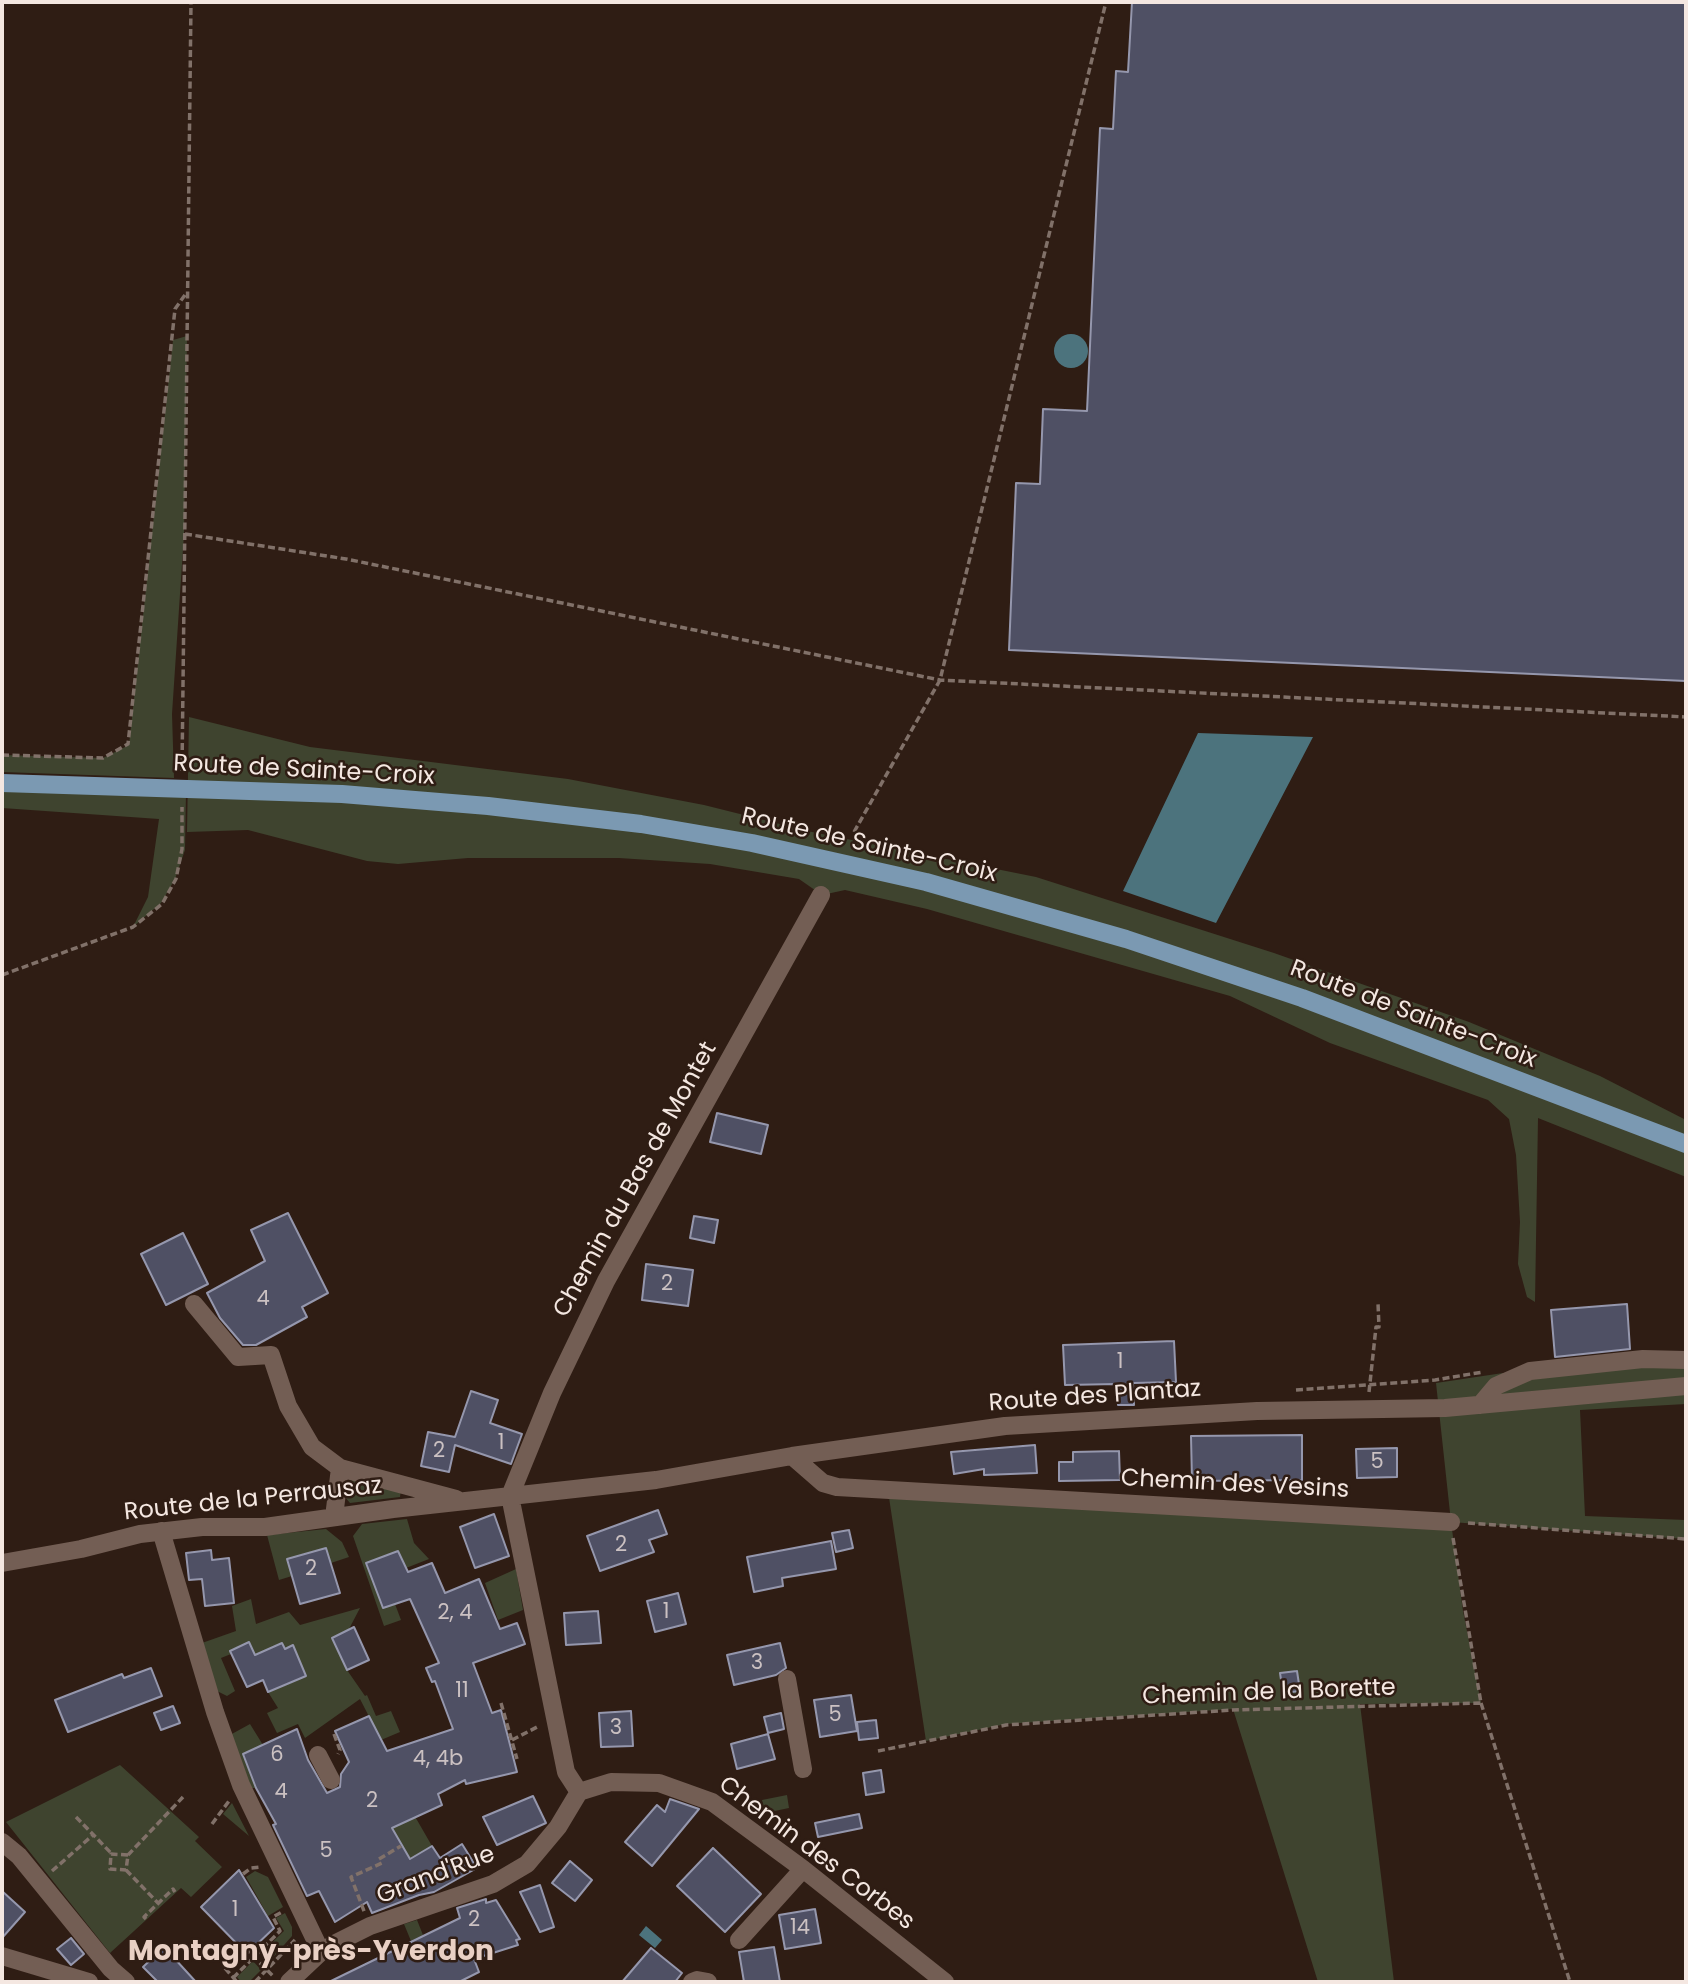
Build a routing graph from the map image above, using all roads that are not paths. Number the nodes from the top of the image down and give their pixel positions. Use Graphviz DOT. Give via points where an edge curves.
graph roads {
  1 [pos="2,783"];
  2 [pos="821,895"];
  3 [pos="1686,1144"];
  4 [pos="194,1304"];
  5 [pos="1686,1360"];
  6 [pos="1686,1386"];
  7 [pos="1479,1405"];
  8 [pos="792,1456"];
  9 [pos="340,1468"];
  10 [pos="510,1496"];
  11 [pos="466,1502"];
  12 [pos="334,1517"];
  13 [pos="1451,1522"];
  14 [pos="160,1531"];
  15 [pos="2,1563"];
  16 [pos="787,1679"];
  17 [pos="318,1755"];
  18 [pos="803,1769"];
  19 [pos="331,1780"];
  20 [pos="579,1792"];
  21 [pos="2,1842"];
  22 [pos="803,1869"];
  23 [pos="739,1940"];
  24 [pos="321,1952"];
  25 [pos="2,1956"];
  26 [pos="89,1982"];
  27 [pos="126,1982"];
  28 [pos="289,1982"];
  29 [pos="692,1982"];
  30 [pos="708,1982"];
  31 [pos="945,1982"];
  1 -- 3 [label="main road, Route de Sainte-Croix" via="342,794 641,824 751,843 926,882 1126,939 1302,998"];
  2 -- 10 [label="street, Chemin du Bas de Montet" via="606,1281"];
  4 -- 9 [label="street" via="238,1357 271,1355 288,1406 312,1447"];
  5 -- 7 [label="street" via="1643,1359 1530,1371 1496,1386"];
  6 -- 7 [label="street, Route des Plantaz"];
  7 -- 8 [label="street, Route des Plantaz" via="1257,1411 1005,1426"];
  8 -- 10 [label="street, Route des Plantaz" via="656,1480"];
  8 -- 13 [label="street, Chemin des Vesins" via="823,1483 837,1487"];
  9 -- 11 [label="street"];
  9 -- 12 [label="street"];
  10 -- 11 [label="street, Route de la Perrausaz"];
  10 -- 20 [label="street" via="554,1721 566,1772"];
  11 -- 12 [label="street, Route de la Perrausaz"];
  12 -- 14 [label="street, Route de la Perrausaz" via="265,1527"];
  14 -- 15 [label="street, Route de la Perrausaz"];
  14 -- 24 [label="street" via="241,1785"];
  16 -- 18 [label="street"];
  17 -- 19 [label="street"];
  20 -- 22 [label="street, Chemin des Corbes" via="611,1782 659,1783 712,1802"];
  20 -- 24 [label="street, Grand'Rue" via="527,1864 493,1884 370,1926"];
  21 -- 27 [label="street"];
  22 -- 23 [label="street"];
  22 -- 31 [label="street, Chemin des Corbes"];
  24 -- 28 [label="street, Grand'Rue"];
  25 -- 26 [label="street"];
  29 -- 30 [label="street"];
}
